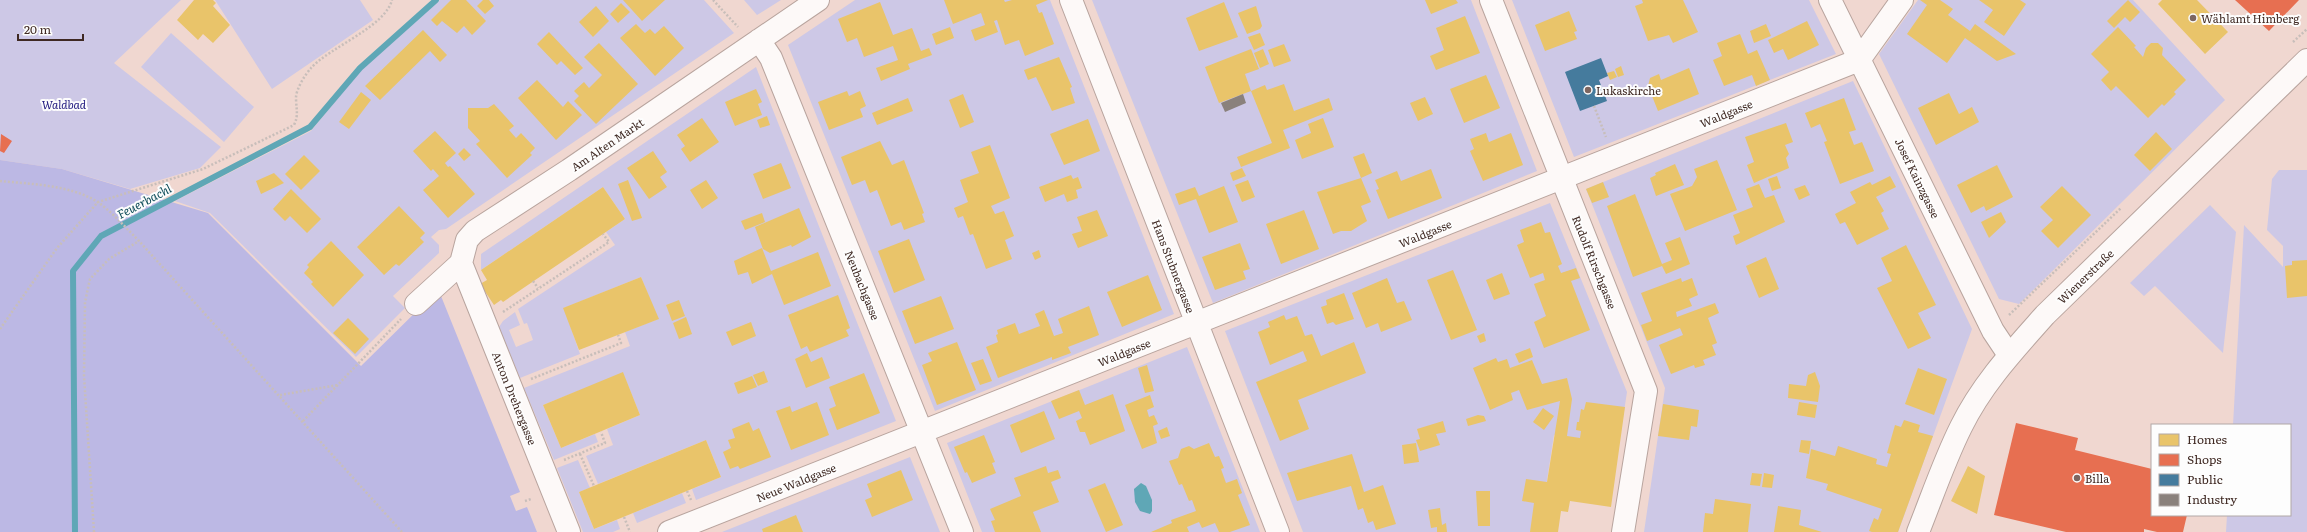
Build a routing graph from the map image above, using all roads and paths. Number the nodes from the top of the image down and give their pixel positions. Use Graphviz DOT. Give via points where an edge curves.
graph roads {
  1 [pos="392,0"];
  2 [pos="713,0"];
  3 [pos="818,0"];
  4 [pos="1071,0"];
  5 [pos="1491,0"];
  6 [pos="1830,0"];
  7 [pos="1902,0"];
  8 [pos="756,42"];
  9 [pos="1859,60"];
  10 [pos="2307,60"];
  11 [pos="1594,106"];
  12 [pos="1615,158"];
  13 [pos="1562,179"];
  14 [pos="0,181"];
  15 [pos="98,202"];
  16 [pos="603,234"];
  17 [pos="139,241"];
  18 [pos="461,263"];
  19 [pos="533,281"];
  20 [pos="538,288"];
  21 [pos="416,304"];
  22 [pos="484,324"];
  23 [pos="1196,324"];
  24 [pos="0,328"];
  25 [pos="618,335"];
  26 [pos="2009,355"];
  27 [pos="338,384"];
  28 [pos="510,387"];
  29 [pos="279,395"];
  30 [pos="303,421"];
  31 [pos="601,432"];
  32 [pos="922,432"];
  33 [pos="580,454"];
  34 [pos="544,469"];
  35 [pos="594,486"];
  36 [pos="624,517"];
  37 [pos="94,532"];
  38 [pos="402,532"];
  39 [pos="569,532"];
  40 [pos="630,532"];
  41 [pos="669,532"];
  42 [pos="962,532"];
  43 [pos="1278,532"];
  44 [pos="1623,532"];
  45 [pos="1918,532"];
  1 -- 15 [label="path" via="384,14 373,24 332,51 311,69 296,92 297,119 294,124 203,169"];
  2 -- 8 [label="path"];
  3 -- 8 [label="street, Am Alten Markt"];
  4 -- 23 [label="street, Hans Stubnergasse"];
  5 -- 13 [label="street, Rudolf Rirschgasse"];
  6 -- 9 [label="street, Josef Kainzgasse"];
  7 -- 9 [label="street"];
  8 -- 18 [label="street, Am Alten Markt" via="475,231 467,240"];
  8 -- 32 [label="street, Neubachgasse" via="771,58"];
  9 -- 12 [label="street, Waldgasse"];
  9 -- 26 [label="street, Josef Kainzgasse" via="1993,331"];
  10 -- 26 [label="street, Wienerstraße" via="2046,315"];
  11 -- 12 [label="path"];
  12 -- 13 [label="street, Waldgasse"];
  13 -- 23 [label="street, Waldgasse"];
  13 -- 44 [label="street, Rudolf Rirschgasse" via="1646,391"];
  14 -- 15 [label="path" via="59,187"];
  15 -- 17 [label="path"];
  15 -- 24 [label="path" via="58,248"];
  16 -- 20 [label="path" via="608,242"];
  17 -- 29 [label="path"];
  17 -- 37 [label="path" via="109,259 90,278 85,302 84,376"];
  18 -- 21 [label="street"];
  18 -- 22 [label="street, Anton Drehergasse"];
  19 -- 20 [label="path"];
  20 -- 22 [label="path"];
  21 -- 27 [label="path"];
  22 -- 28 [label="street, Anton Drehergasse"];
  23 -- 32 [label="street, Waldgasse"];
  23 -- 43 [label="street, Hans Stubnergasse"];
  25 -- 28 [label="path" via="622,343"];
  26 -- 45 [label="street, Wienerstraße" via="1961,427"];
  27 -- 29 [label="path"];
  27 -- 30 [label="path"];
  28 -- 34 [label="street, Anton Drehergasse"];
  29 -- 30 [label="path"];
  30 -- 38 [label="path"];
  31 -- 33 [label="path" via="605,443"];
  32 -- 41 [label="street, Neue Waldgasse"];
  32 -- 42 [label="street, Neubachgasse"];
  33 -- 34 [label="path"];
  33 -- 35 [label="path"];
  34 -- 39 [label="street, Anton Drehergasse"];
  36 -- 40 [label="path"];
}
